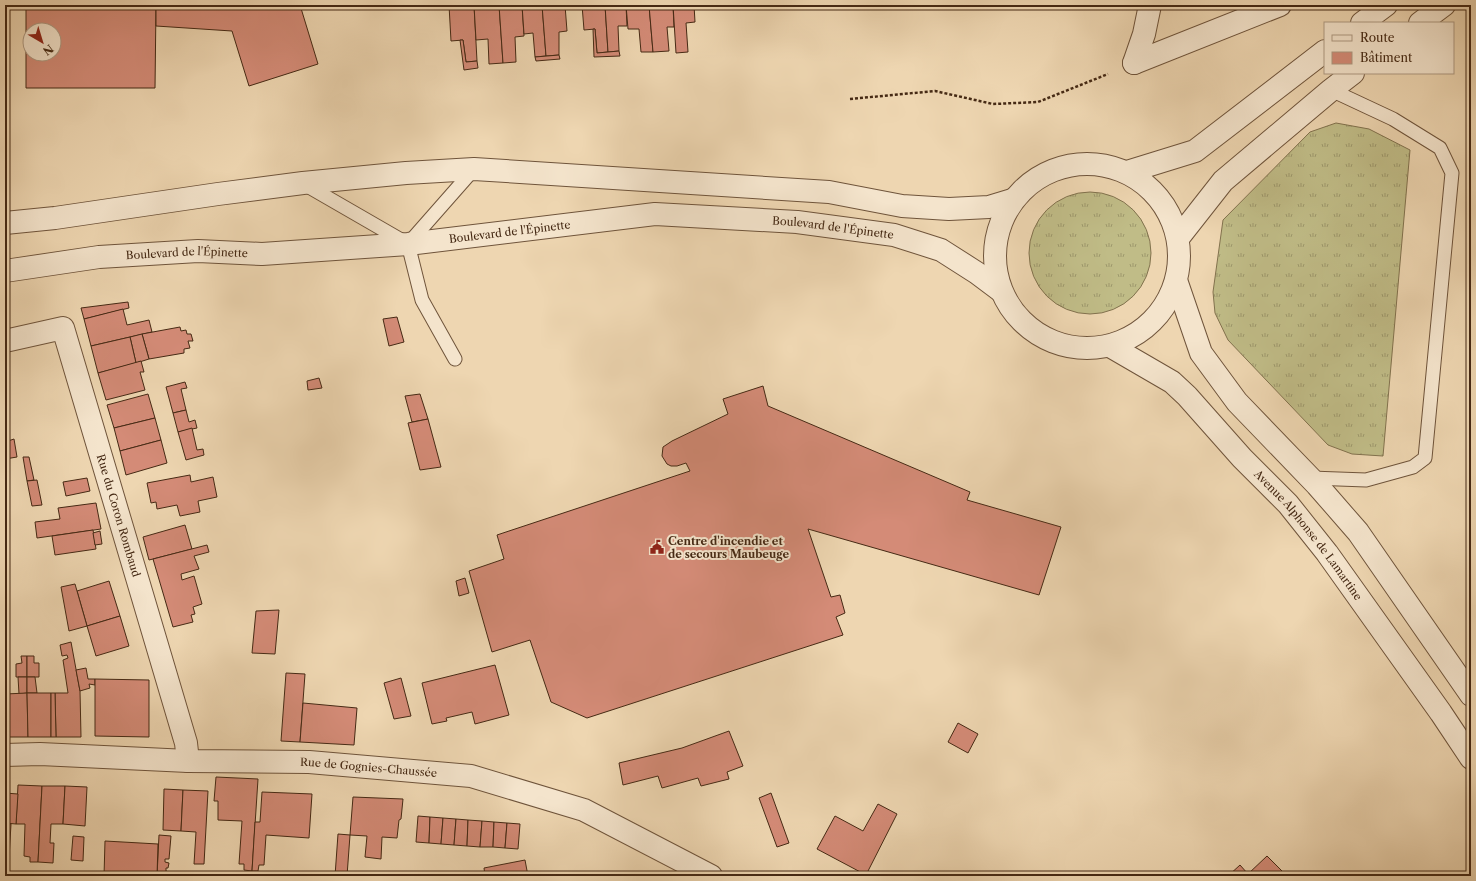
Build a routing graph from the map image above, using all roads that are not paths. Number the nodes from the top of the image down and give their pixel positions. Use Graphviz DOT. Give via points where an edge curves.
graph roads {
  1 [pos="1150,5"];
  2 [pos="1280,5"];
  3 [pos="1386,5"];
  4 [pos="1444,5"];
  5 [pos="1244,11"];
  6 [pos="1363,22"];
  7 [pos="1421,22"];
  8 [pos="1324,52"];
  9 [pos="1352,74"];
  10 [pos="1331,90"];
  11 [pos="474,169"];
  12 [pos="1127,172"];
  13 [pos="303,183"];
  14 [pos="1012,200"];
  15 [pos="5,223"];
  16 [pos="1179,237"];
  17 [pos="408,244"];
  18 [pos="5,271"];
  19 [pos="1177,283"];
  20 [pos="1000,291"];
  21 [pos="5,340"];
  22 [pos="1110,346"];
  23 [pos="455,359"];
  24 [pos="1311,478"];
  25 [pos="1471,695"];
  26 [pos="5,755"];
  27 [pos="1471,758"];
  28 [pos="188,761"];
  29 [pos="711,876"];
  1 -- 5 [label="street" via="1134,63"];
  2 -- 5 [label="street"];
  3 -- 6 [label="street"];
  4 -- 7 [label="street"];
  8 -- 12 [label="street" via="1195,151"];
  9 -- 10 [label="street"];
  10 -- 16 [label="street" via="1223,181"];
  10 -- 24 [label="lane" via="1393,119 1440,148 1452,173 1425,458 1413,467 1366,480"];
  11 -- 13 [label="street"];
  11 -- 14 [label="street" via="829,192 902,206 949,209 989,207"];
  11 -- 17 [label="lane"];
  12 -- 14 [label="street" via="1096,163 1065,166 1035,178"];
  12 -- 16 [label="street" via="1151,188 1169,210"];
  13 -- 15 [label="street"];
  13 -- 17 [label="lane"];
  14 -- 20 [label="street" via="998,229 994,260"];
  16 -- 19 [label="street"];
  17 -- 18 [label="street, Boulevard de l'Épinette" via="262,254 198,250 99,257"];
  17 -- 20 [label="street, Boulevard de l'Épinette" via="654,214 797,222 894,235 941,250 977,272"];
  17 -- 23 [label="lane" via="422,300"];
  19 -- 22 [label="street" via="1162,311 1139,333"];
  19 -- 24 [label="street" via="1201,353 1237,402"];
  20 -- 22 [label="street" via="1014,314 1033,332 1057,344 1083,349"];
  21 -- 28 [label="street, Rue du Coron Rombaud" via="63,328 186,743"];
  22 -- 27 [label="street, Avenue Alphonse de Lamartine" via="1172,382 1288,504 1331,560"];
  24 -- 25 [label="street" via="1358,532"];
  26 -- 28 [label="street, Rue de Gognies-Chaussée" via="40,754"];
  28 -- 29 [label="street, Rue de Gognies-Chaussée" via="309,762 471,776 584,810"];
}
